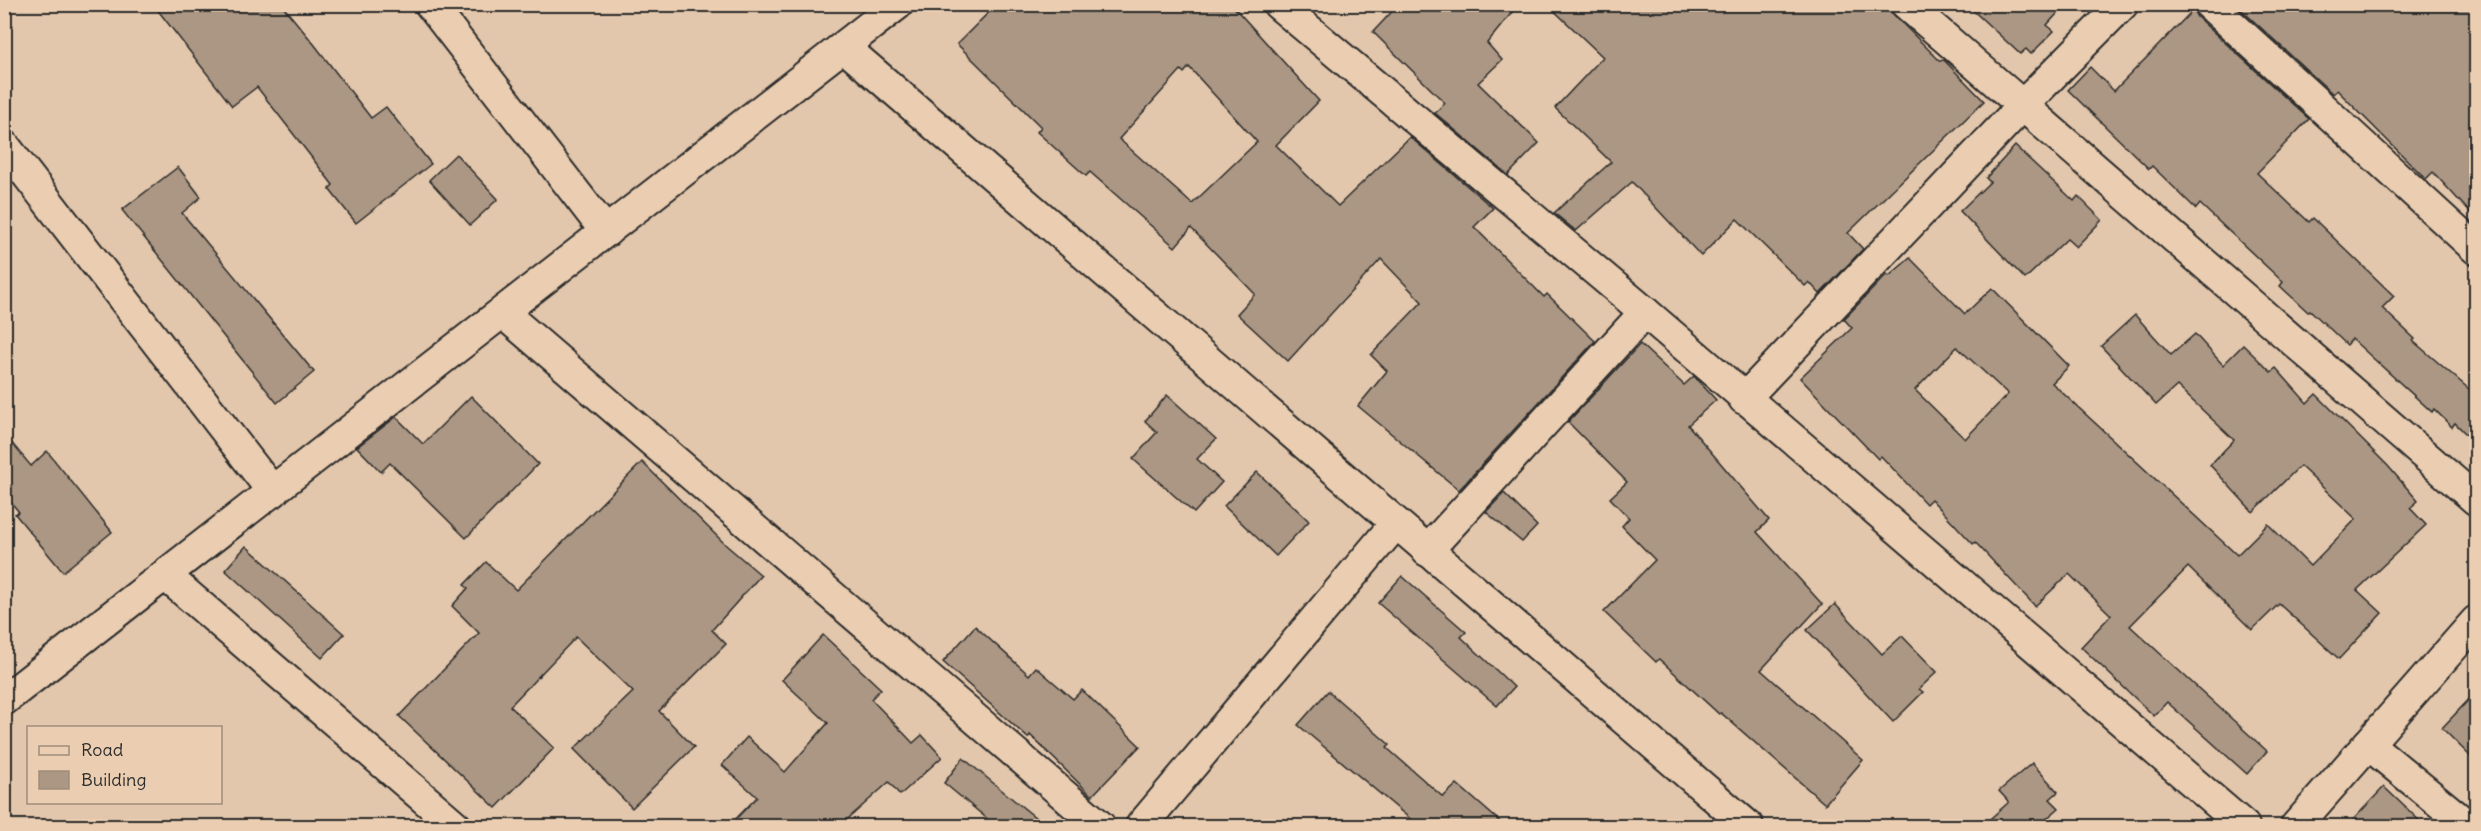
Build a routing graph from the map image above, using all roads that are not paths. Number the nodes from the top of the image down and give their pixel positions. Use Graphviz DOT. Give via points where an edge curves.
graph roads {
  1 [pos="430,4"];
  2 [pos="898,4"];
  3 [pos="1278,4"];
  4 [pos="1906,4"];
  5 [pos="2123,4"];
  6 [pos="2209,4"];
  7 [pos="844,47"];
  8 [pos="2022,106"];
  9 [pos="4,145"];
  10 [pos="606,232"];
  11 [pos="2476,249"];
  12 [pos="1645,312"];
  13 [pos="502,313"];
  14 [pos="1744,399"];
  15 [pos="273,492"];
  16 [pos="2476,500"];
  17 [pos="1396,523"];
  18 [pos="1427,551"];
  19 [pos="165,575"];
  20 [pos="2476,621"];
  21 [pos="4,700"];
  22 [pos="2368,744"];
  23 [pos="456,826"];
  24 [pos="1100,826"];
  25 [pos="1141,826"];
  26 [pos="1748,826"];
  27 [pos="2244,826"];
  28 [pos="2296,826"];
  29 [pos="2468,826"];
  1 -- 10 [label="street"];
  2 -- 7 [label="street"];
  3 -- 12 [label="street"];
  4 -- 8 [label="street"];
  5 -- 8 [label="street"];
  6 -- 11 [label="street"];
  7 -- 10 [label="street"];
  7 -- 17 [label="street"];
  8 -- 14 [label="street"];
  8 -- 16 [label="street"];
  9 -- 15 [label="street"];
  10 -- 13 [label="street"];
  12 -- 14 [label="street"];
  12 -- 18 [label="street"];
  13 -- 15 [label="street"];
  13 -- 24 [label="street"];
  14 -- 27 [label="street"];
  15 -- 19 [label="street"];
  17 -- 18 [label="street"];
  17 -- 25 [label="street"];
  18 -- 26 [label="street"];
  19 -- 21 [label="street"];
  19 -- 23 [label="street"];
  20 -- 22 [label="street"];
  22 -- 28 [label="street"];
  22 -- 29 [label="street"];
}
